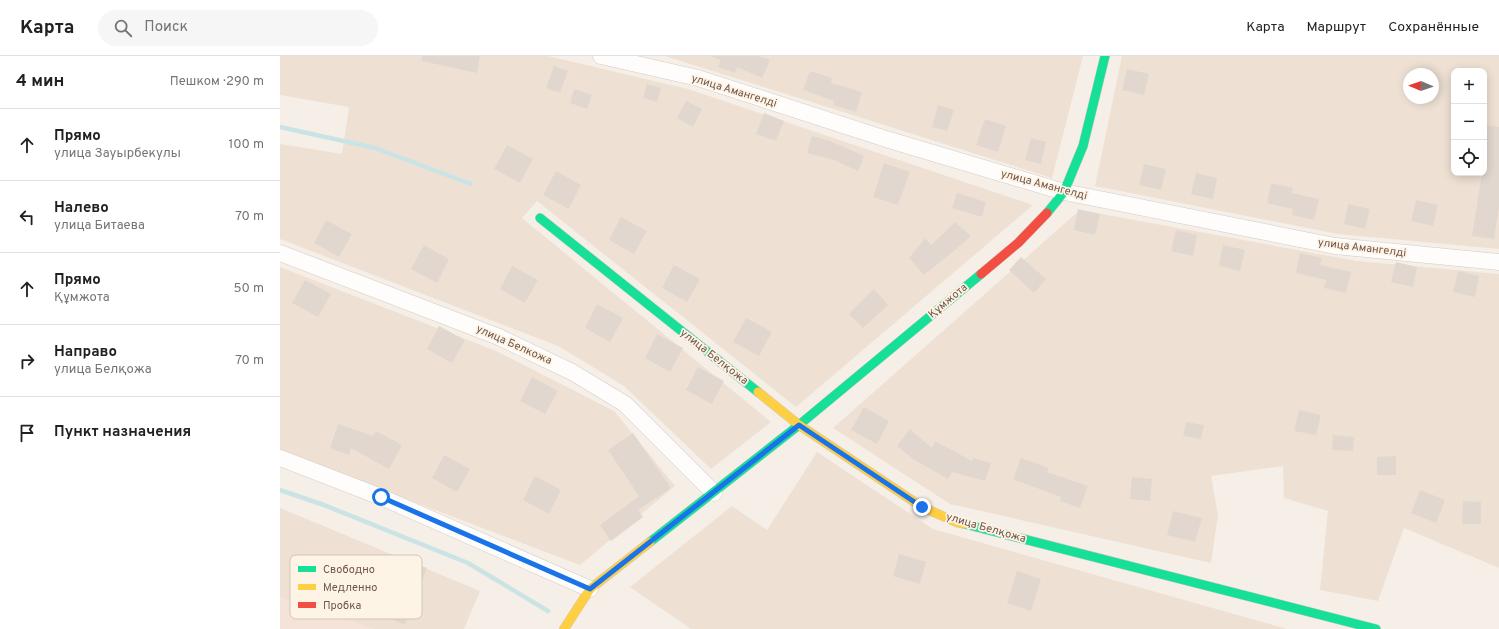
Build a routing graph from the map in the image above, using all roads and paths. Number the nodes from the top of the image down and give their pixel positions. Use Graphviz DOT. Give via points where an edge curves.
graph roads {
  1 [pos="601,56"];
  2 [pos="1105,56"];
  3 [pos="1064,192"];
  4 [pos="540,218"];
  5 [pos="280,253"];
  6 [pos="1499,262"];
  7 [pos="799,425"];
  8 [pos="280,458"];
  9 [pos="714,493"];
  10 [pos="590,589"];
  11 [pos="564,629"];
  12 [pos="1376,629"];
  1 -- 3 [label="street, улица Амангелді" via="698,78 886,140"];
  2 -- 3 [label="street, Құмжота" via="1083,146"];
  3 -- 6 [label="street, улица Амангелді" via="1335,246"];
  3 -- 7 [label="street, Құмжота" via="1018,243"];
  4 -- 7 [label="street, улица Белқожа"];
  5 -- 9 [label="street, улица Белкожа" via="500,337 572,372 625,404"];
  7 -- 9 [label="street, Құмжота"];
  7 -- 12 [label="street, улица Белқожа" via="922,507 956,522"];
  8 -- 10 [label="street" via="381,497"];
  9 -- 10 [label="street, Құмжота"];
  10 -- 11 [label="street, Құмжота"];
}
